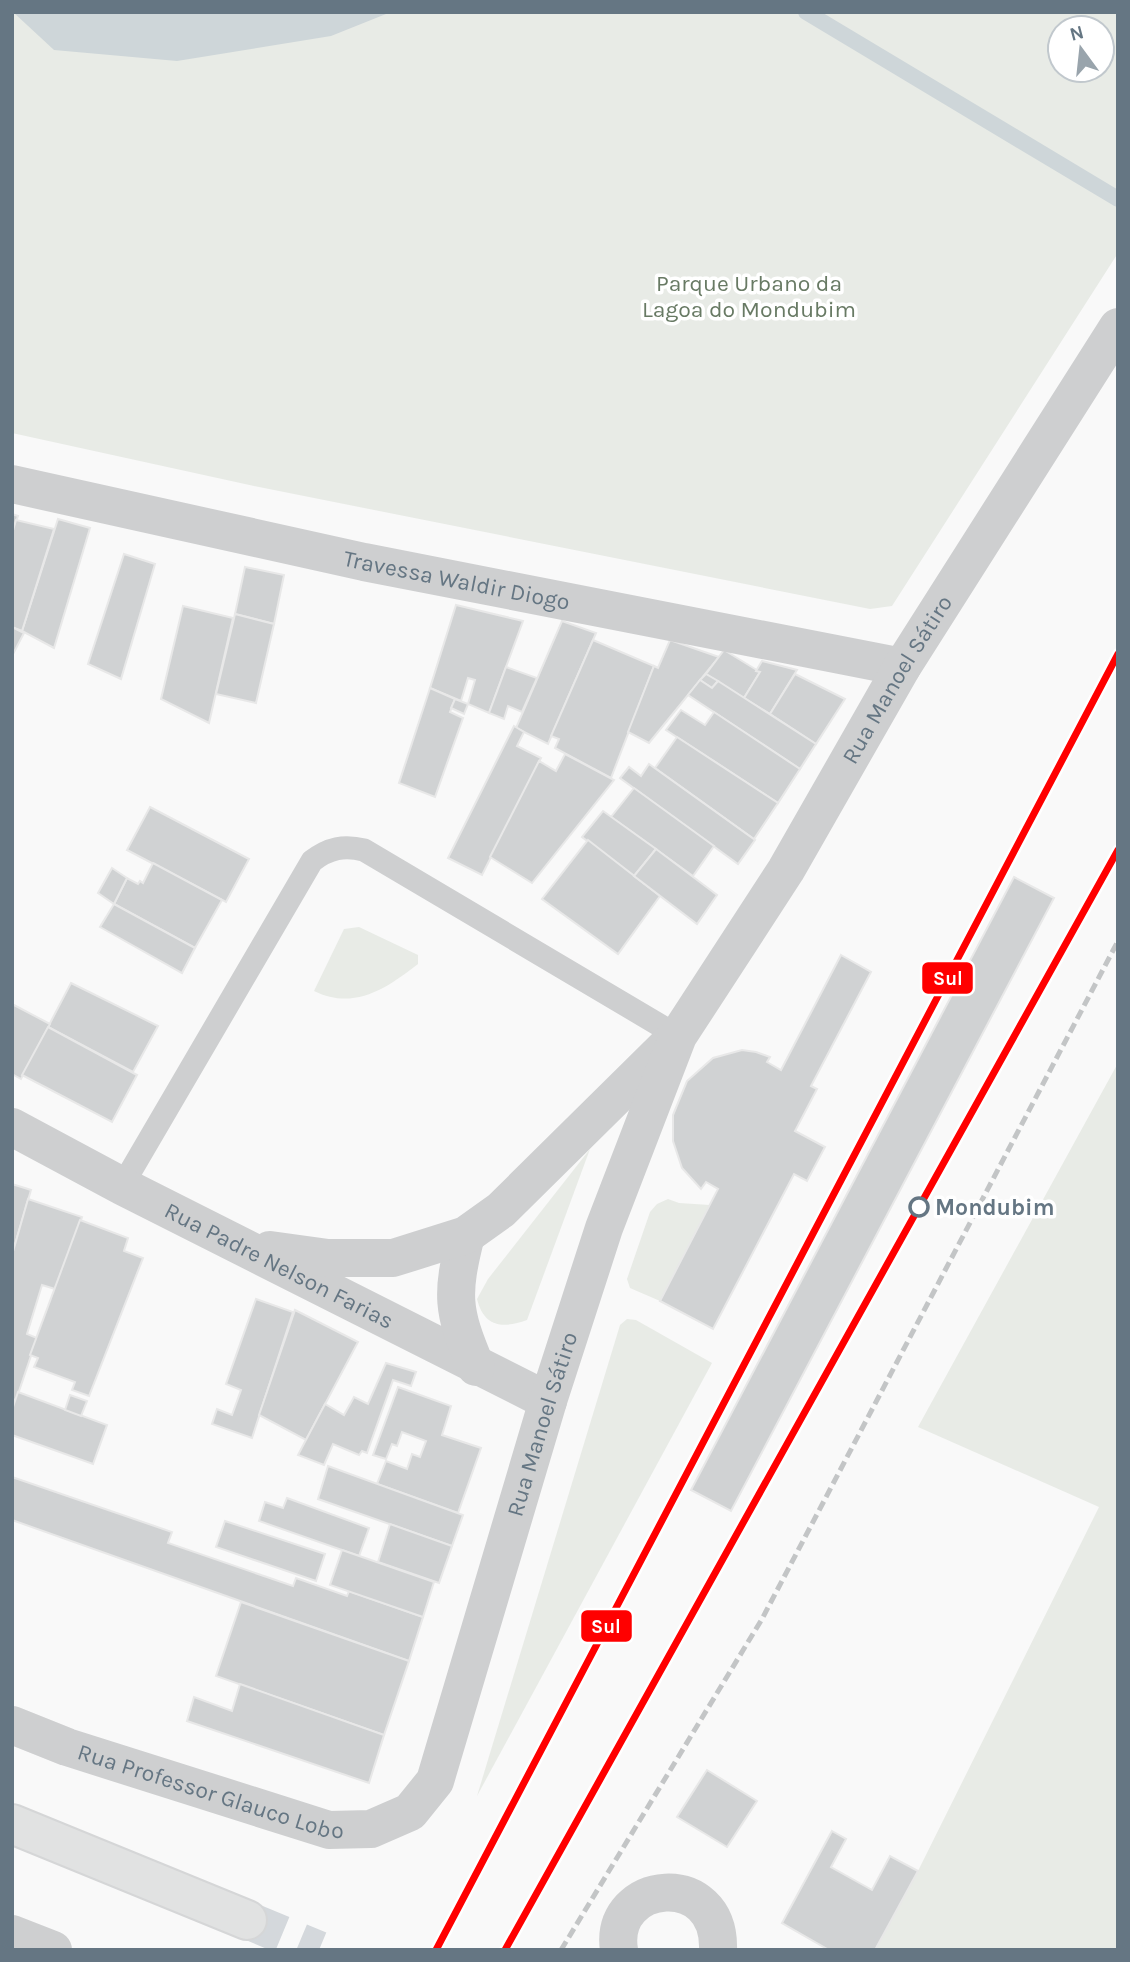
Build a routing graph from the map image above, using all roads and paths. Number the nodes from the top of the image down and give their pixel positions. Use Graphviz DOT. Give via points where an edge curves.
graph roads {
  1 [pos="1118,327"];
  2 [pos="12,484"];
  3 [pos="902,667"];
  4 [pos="678,1036"];
  5 [pos="12,1127"];
  6 [pos="122,1186"];
  7 [pos="466,1235"];
  8 [pos="241,1246"];
  9 [pos="476,1367"];
  10 [pos="548,1401"];
  11 [pos="12,1725"];
  12 [pos="410,1812"];
  13 [pos="12,1824"];
  14 [pos="247,1920"];
  15 [pos="12,1934"];
  16 [pos="53,1950"];
  17 [pos="619,1950"];
  18 [pos="718,1950"];
  1 -- 3 [label="street, Rua Manoel Sátiro"];
  2 -- 3 [label="street, Travessa Waldir Diogo" via="378,564"];
  3 -- 4 [label="street, Rua Manoel Sátiro" via="786,870"];
  4 -- 6 [label="lane" via="364,850 335,848 312,861"];
  4 -- 7 [label="street, Rua Manoel Sátiro" via="501,1210"];
  4 -- 10 [label="street, Rua Manoel Sátiro" via="604,1228"];
  5 -- 6 [label="street, Rua Padre Nelson Farias"];
  6 -- 8 [label="street, Rua Padre Nelson Farias"];
  7 -- 8 [label="street, Rua Manoel Sátiro" via="393,1258 328,1258"];
  7 -- 9 [label="street" via="457,1271 455,1310"];
  8 -- 9 [label="street, Rua Padre Nelson Farias"];
  9 -- 10 [label="street, Rua Padre Nelson Farias"];
  10 -- 12 [label="street, Rua Manoel Sátiro" via="435,1780"];
  11 -- 12 [label="street, Rua Professor Glauco Lobo" via="67,1747 329,1830 371,1829"];
  13 -- 14 [label="main road"];
  15 -- 16 [label="street"];
  17 -- 18 [label="street" via="620,1927 627,1912 655,1893 673,1891 704,1905 714,1919"];
}
